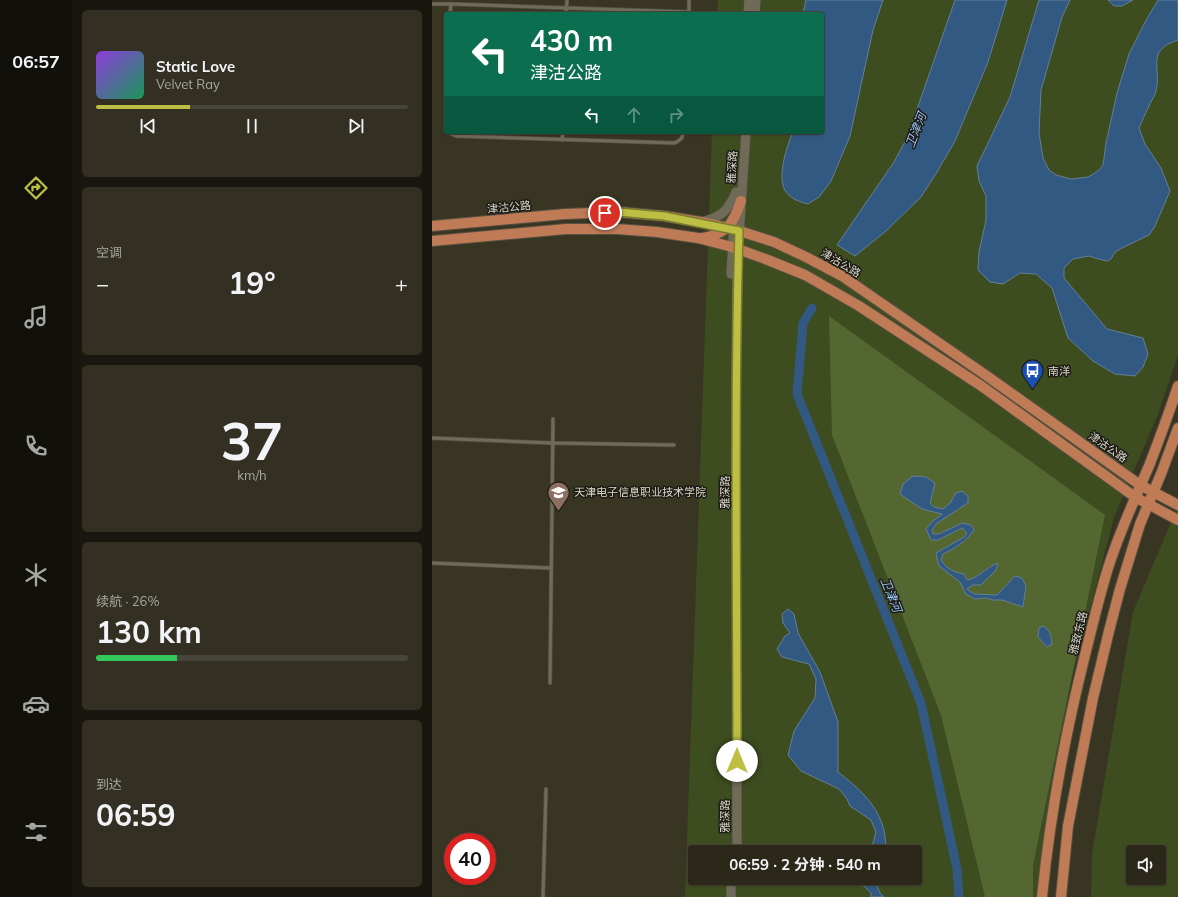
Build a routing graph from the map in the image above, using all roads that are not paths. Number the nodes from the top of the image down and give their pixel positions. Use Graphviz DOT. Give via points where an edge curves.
graph roads {
  1 [pos="567,0"];
  2 [pos="689,0"];
  3 [pos="749,0"];
  4 [pos="756,0"];
  5 [pos="432,4"];
  6 [pos="451,4"];
  7 [pos="566,7"];
  8 [pos="450,12"];
  9 [pos="566,12"];
  10 [pos="668,12"];
  11 [pos="689,12"];
  12 [pos="748,12"];
  13 [pos="755,12"];
  14 [pos="452,134"];
  15 [pos="562,134"];
  16 [pos="683,134"];
  17 [pos="740,134"];
  18 [pos="746,134"];
  19 [pos="562,140"];
  20 [pos="738,196"];
  21 [pos="701,222"];
  22 [pos="432,226"];
  23 [pos="733,229"];
  24 [pos="698,238"];
  25 [pos="432,241"];
  26 [pos="735,248"];
  27 [pos="1178,386"];
  28 [pos="553,419"];
  29 [pos="1178,428"];
  30 [pos="432,438"];
  31 [pos="552,443"];
  32 [pos="674,445"];
  33 [pos="1140,485"];
  34 [pos="1154,493"];
  35 [pos="1135,497"];
  36 [pos="1148,505"];
  37 [pos="1178,505"];
  38 [pos="1178,520"];
  39 [pos="432,563"];
  40 [pos="551,568"];
  41 [pos="550,683"];
  42 [pos="546,789"];
  43 [pos="731,845"];
  44 [pos="737,845"];
  45 [pos="731,885"];
  46 [pos="737,885"];
  47 [pos="543,897"];
  48 [pos="731,897"];
  49 [pos="737,897"];
  50 [pos="1042,897"];
  51 [pos="1060,897"];
  1 -- 7 [label="lane"];
  2 -- 11 [label="lane"];
  3 -- 12 [label="street"];
  4 -- 13 [label="street"];
  5 -- 6 [label="lane"];
  6 -- 7 [label="lane"];
  6 -- 8 [label="lane"];
  7 -- 9 [label="lane"];
  7 -- 10 [label="lane"];
  14 -- 19 [label="lane"];
  15 -- 19 [label="lane"];
  16 -- 19 [label="lane" via="682,139 675,143"];
  17 -- 20 [label="street, 雅深路"];
  18 -- 20 [label="street, 雅深路"];
  20 -- 21 [label="street" via="726,211 713,219"];
  20 -- 23 [label="street, 雅深路"];
  20 -- 23 [label="main road"];
  21 -- 22 [label="main road, 津沽公路" via="618,212"];
  21 -- 23 [label="main road, 津沽公路"];
  23 -- 24 [label="main road"];
  23 -- 26 [label="street, 雅深路"];
  23 -- 33 [label="main road, 津沽公路" via="774,242 842,276"];
  24 -- 25 [label="main road" via="617,228 574,229"];
  24 -- 26 [label="main road"];
  26 -- 35 [label="main road" via="805,275 853,302 980,385"];
  26 -- 43 [label="street, 雅深路"];
  26 -- 44 [label="street, 雅深路"];
  27 -- 33 [label="main road, 雅致东路"];
  28 -- 31 [label="lane"];
  29 -- 34 [label="main road"];
  30 -- 31 [label="lane"];
  31 -- 32 [label="lane"];
  31 -- 40 [label="lane"];
  33 -- 34 [label="main road, 津沽公路"];
  33 -- 35 [label="main road, 雅致东路"];
  34 -- 36 [label="main road"];
  34 -- 37 [label="main road, 津沽公路"];
  35 -- 36 [label="main road"];
  35 -- 50 [label="main road, 雅致东路" via="1110,562 1070,715 1045,859"];
  36 -- 38 [label="main road"];
  36 -- 51 [label="main road" via="1120,589 1093,698 1068,826"];
  39 -- 40 [label="lane"];
  40 -- 41 [label="lane"];
  42 -- 47 [label="lane"];
  45 -- 48 [label="street"];
  46 -- 49 [label="street"];
}
